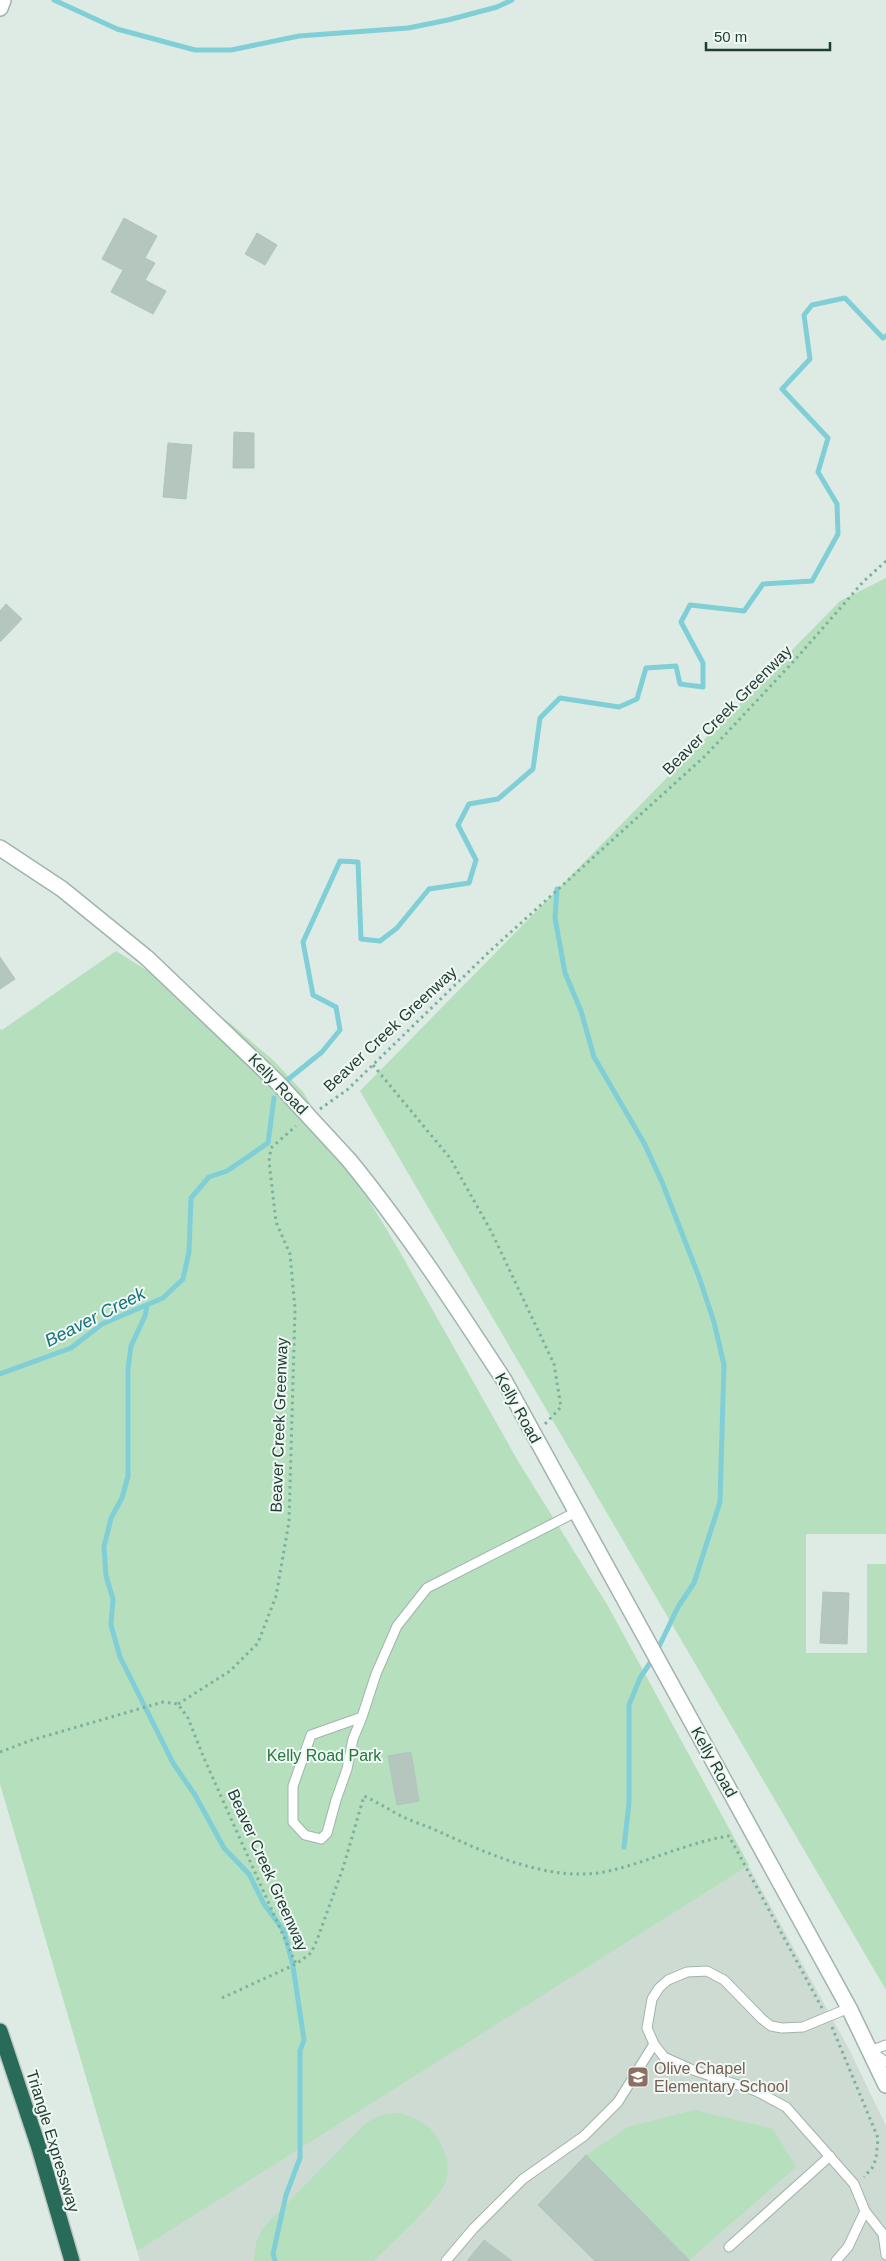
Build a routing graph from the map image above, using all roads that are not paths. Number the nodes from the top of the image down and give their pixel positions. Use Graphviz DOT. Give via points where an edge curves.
graph roads {
  1 [pos="4,0"];
  2 [pos="0,8"];
  3 [pos="0,848"];
  4 [pos="576,1512"];
  5 [pos="362,1717"];
  6 [pos="849,2008"];
  7 [pos="0,2031"];
  8 [pos="654,2044"];
  9 [pos="886,2045"];
  10 [pos="870,2051"];
  11 [pos="886,2062"];
  12 [pos="886,2084"];
  13 [pos="830,2156"];
  14 [pos="865,2211"];
  15 [pos="729,2247"];
  16 [pos="886,2255"];
  17 [pos="72,2261"];
  18 [pos="446,2261"];
  19 [pos="836,2261"];
  1 -- 2 [label="street"];
  3 -- 4 [label="street, Kelly Road, bridge" via="62,889 147,958 278,1083 350,1160 440,1282 504,1380"];
  4 -- 5 [label="lane" via="427,1588 397,1626"];
  4 -- 6 [label="street, Kelly Road"];
  5 -- 5 [label="lane" via="311,1735 293,1786 293,1822 305,1835 321,1839 327,1833"];
  6 -- 8 [label="lane" via="803,2027 777,2027 762,2020 724,1980 707,1971 687,1972 668,1980 652,1999 647,2028"];
  6 -- 10 [label="street, Kelly Road"];
  7 -- 17 [label="highway, Triangle Expressway"];
  8 -- 13 [label="lane" via="664,2057 756,2091 786,2107"];
  8 -- 18 [label="lane" via="618,2102 584,2136 523,2178"];
  9 -- 10 [label="lane"];
  10 -- 11 [label="lane"];
  10 -- 12 [label="street, Kelly Road"];
  13 -- 14 [label="lane" via="854,2184"];
  13 -- 15 [label="lane"];
  14 -- 16 [label="lane" via="882,2234"];
  14 -- 19 [label="lane" via="848,2248"];
}
